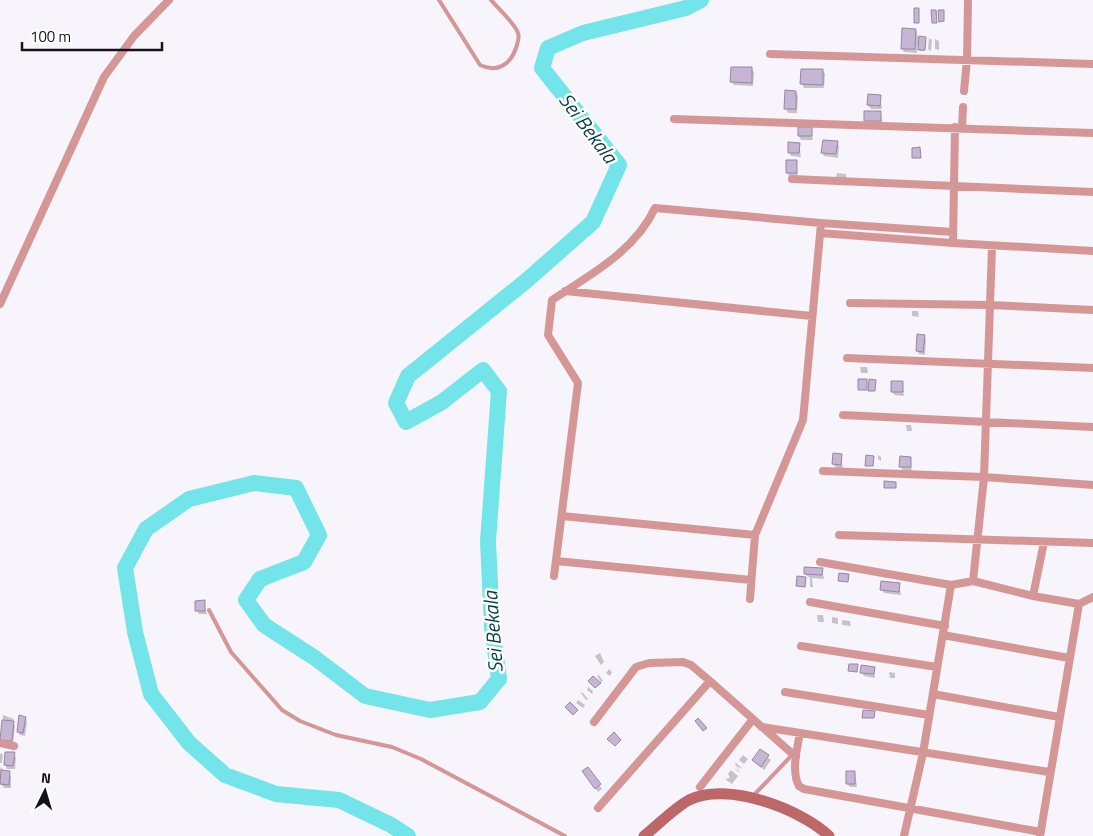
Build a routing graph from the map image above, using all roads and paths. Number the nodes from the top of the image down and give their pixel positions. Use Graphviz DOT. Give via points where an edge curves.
graph roads {
  1 [pos="169,0"];
  2 [pos="439,0"];
  3 [pos="491,0"];
  4 [pos="968,0"];
  5 [pos="770,54"];
  6 [pos="967,60"];
  7 [pos="1093,64"];
  8 [pos="964,91"];
  9 [pos="963,107"];
  10 [pos="674,119"];
  11 [pos="958,127"];
  12 [pos="1093,133"];
  13 [pos="792,180"];
  14 [pos="955,185"];
  15 [pos="1093,192"];
  16 [pos="820,223"];
  17 [pos="924,230"];
  18 [pos="953,232"];
  19 [pos="820,233"];
  20 [pos="924,241"];
  21 [pos="953,243"];
  22 [pos="992,247"];
  23 [pos="1093,251"];
  24 [pos="565,291"];
  25 [pos="850,303"];
  26 [pos="0,304"];
  27 [pos="990,305"];
  28 [pos="1093,310"];
  29 [pos="812,316"];
  30 [pos="847,358"];
  31 [pos="988,363"];
  32 [pos="1093,368"];
  33 [pos="843,415"];
  34 [pos="986,420"];
  35 [pos="1093,427"];
  36 [pos="823,471"];
  37 [pos="984,477"];
  38 [pos="1093,485"];
  39 [pos="562,516"];
  40 [pos="839,535"];
  41 [pos="755,536"];
  42 [pos="979,539"];
  43 [pos="1044,542"];
  44 [pos="1093,543"];
  45 [pos="556,561"];
  46 [pos="820,562"];
  47 [pos="554,576"];
  48 [pos="751,580"];
  49 [pos="973,581"];
  50 [pos="951,585"];
  51 [pos="1033,596"];
  52 [pos="1093,597"];
  53 [pos="750,599"];
  54 [pos="810,602"];
  55 [pos="1079,604"];
  56 [pos="209,610"];
  57 [pos="945,626"];
  58 [pos="943,635"];
  59 [pos="801,646"];
  60 [pos="1069,658"];
  61 [pos="937,667"];
  62 [pos="710,680"];
  63 [pos="785,692"];
  64 [pos="933,694"];
  65 [pos="929,715"];
  66 [pos="1059,717"];
  67 [pos="753,719"];
  68 [pos="594,722"];
  69 [pos="762,727"];
  70 [pos="800,733"];
  71 [pos="0,743"];
  72 [pos="14,746"];
  73 [pos="924,753"];
  74 [pos="794,755"];
  75 [pos="1049,772"];
  76 [pos="700,787"];
  77 [pos="752,798"];
  78 [pos="912,807"];
  79 [pos="598,808"];
  80 [pos="1041,834"];
  81 [pos="565,836"];
  82 [pos="644,836"];
  83 [pos="829,836"];
  84 [pos="904,836"];
  1 -- 26 [label="street" via="134,36 104,77"];
  2 -- 3 [label="lane" via="480,65 489,70 499,68 512,59 518,41 518,32"];
  4 -- 6 [label="street"];
  5 -- 6 [label="street"];
  6 -- 7 [label="street"];
  6 -- 8 [label="street"];
  9 -- 11 [label="street"];
  10 -- 11 [label="street"];
  11 -- 12 [label="street"];
  11 -- 14 [label="street"];
  13 -- 14 [label="street"];
  14 -- 15 [label="street"];
  14 -- 18 [label="street"];
  16 -- 17 [label="street"];
  16 -- 19 [label="street"];
  16 -- 24 [label="street" via="655,208 650,219 618,256"];
  17 -- 18 [label="street"];
  17 -- 20 [label="street"];
  18 -- 21 [label="street"];
  19 -- 20 [label="street"];
  19 -- 29 [label="street"];
  20 -- 21 [label="street"];
  21 -- 22 [label="street"];
  22 -- 23 [label="street"];
  22 -- 27 [label="street"];
  24 -- 29 [label="street"];
  24 -- 39 [label="street" via="552,300 548,335 578,383"];
  25 -- 27 [label="street"];
  27 -- 28 [label="street"];
  27 -- 31 [label="street"];
  29 -- 41 [label="street" via="803,420"];
  30 -- 31 [label="street"];
  31 -- 32 [label="street"];
  31 -- 34 [label="street"];
  33 -- 34 [label="street"];
  34 -- 35 [label="street"];
  34 -- 37 [label="street"];
  36 -- 37 [label="street"];
  37 -- 38 [label="street"];
  37 -- 42 [label="street"];
  39 -- 41 [label="street"];
  39 -- 45 [label="street"];
  40 -- 42 [label="street"];
  41 -- 48 [label="street"];
  42 -- 43 [label="street"];
  42 -- 49 [label="street"];
  43 -- 44 [label="street"];
  43 -- 51 [label="street"];
  45 -- 47 [label="street"];
  45 -- 48 [label="street"];
  46 -- 50 [label="street"];
  48 -- 53 [label="street"];
  49 -- 50 [label="street"];
  49 -- 51 [label="street"];
  50 -- 57 [label="street"];
  51 -- 55 [label="street"];
  52 -- 55 [label="street"];
  54 -- 57 [label="street"];
  55 -- 60 [label="street"];
  56 -- 81 [label="lane" via="231,652 282,710 336,735 392,747"];
  57 -- 58 [label="street"];
  58 -- 60 [label="street"];
  58 -- 61 [label="street"];
  59 -- 61 [label="street"];
  60 -- 66 [label="street"];
  61 -- 64 [label="street"];
  62 -- 67 [label="street"];
  62 -- 68 [label="street" via="683,662 636,667"];
  62 -- 79 [label="street"];
  63 -- 65 [label="street"];
  64 -- 65 [label="street"];
  64 -- 66 [label="street"];
  65 -- 73 [label="street"];
  66 -- 75 [label="street"];
  67 -- 69 [label="street"];
  67 -- 76 [label="street"];
  69 -- 70 [label="street"];
  69 -- 74 [label="street"];
  70 -- 73 [label="street"];
  70 -- 74 [label="street"];
  71 -- 72 [label="street"];
  73 -- 75 [label="street"];
  73 -- 78 [label="street"];
  74 -- 77 [label="lane"];
  74 -- 78 [label="street" via="797,782 804,789"];
  75 -- 80 [label="street"];
  77 -- 82 [label="main road" via="706,795 689,800"];
  77 -- 83 [label="main road" via="817,825"];
  78 -- 80 [label="street"];
  78 -- 84 [label="street"];
}
